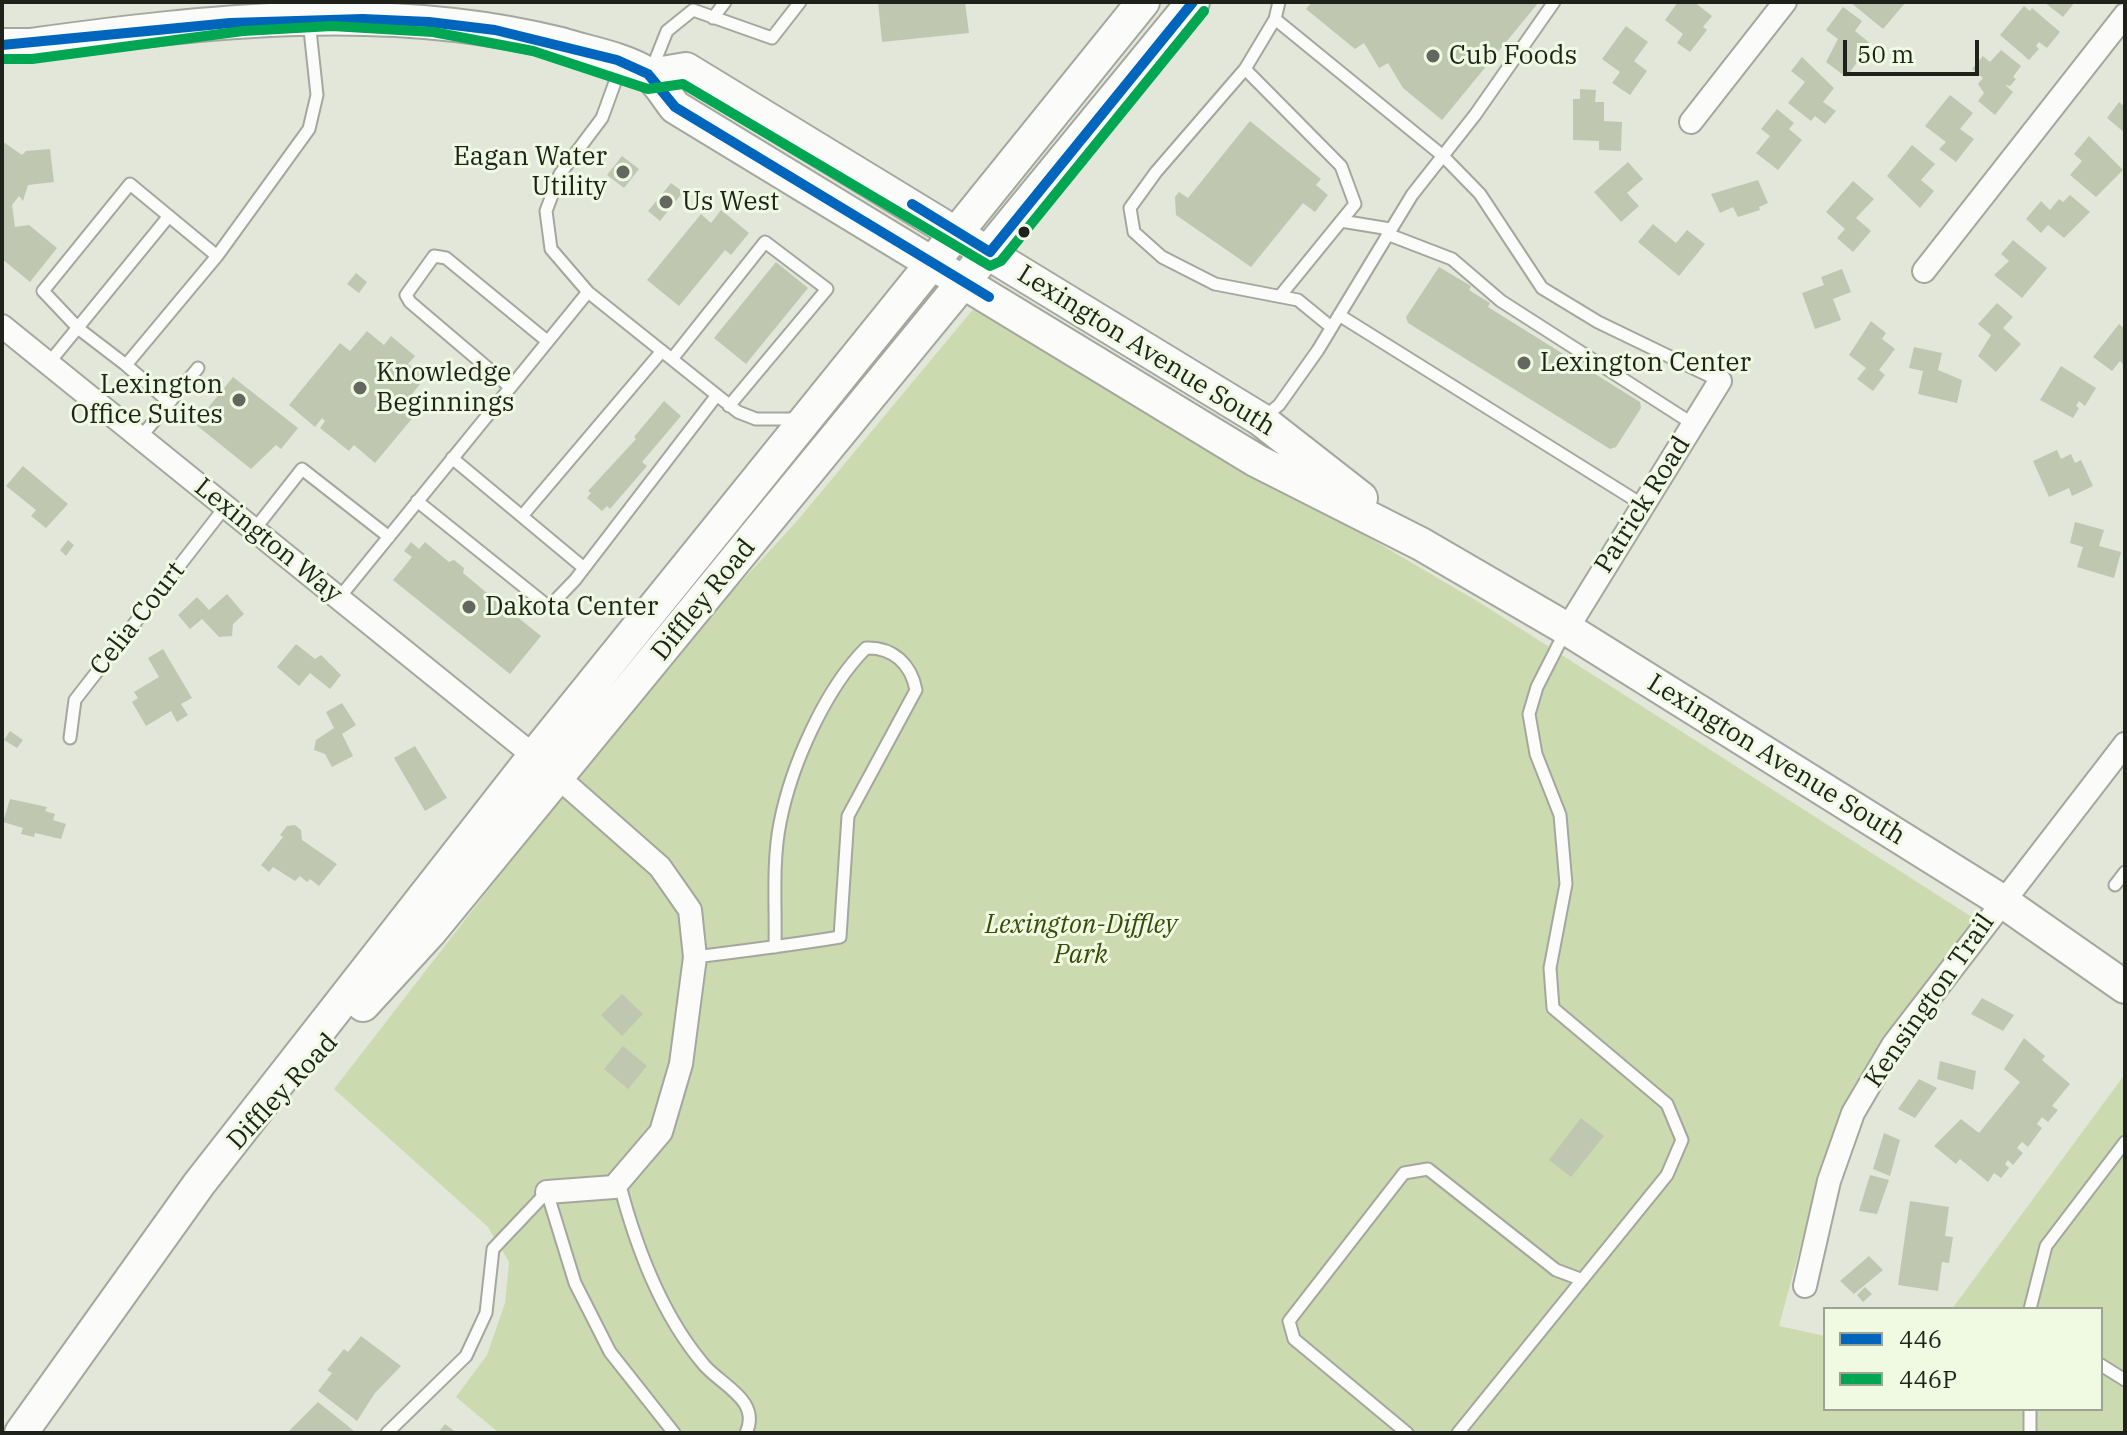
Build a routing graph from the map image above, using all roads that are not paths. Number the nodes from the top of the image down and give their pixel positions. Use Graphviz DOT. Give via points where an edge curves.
graph roads {
  1 [pos="725,2"];
  2 [pos="800,2"];
  3 [pos="1143,2"];
  4 [pos="1193,2"];
  5 [pos="1279,2"];
  6 [pos="1554,2"];
  7 [pos="1785,2"];
  8 [pos="308,8"];
  9 [pos="2125,15"];
  10 [pos="713,18"];
  11 [pos="1275,19"];
  12 [pos="2,45"];
  13 [pos="636,69"];
  14 [pos="1245,69"];
  15 [pos="1691,122"];
  16 [pos="1443,156"];
  17 [pos="169,216"];
  18 [pos="1341,221"];
  19 [pos="956,231"];
  20 [pos="1389,232"];
  21 [pos="990,252"];
  22 [pos="217,256"];
  23 [pos="932,261"];
  24 [pos="1924,271"];
  25 [pos="965,282"];
  26 [pos="588,292"];
  27 [pos="1280,296"];
  28 [pos="1339,315"];
  29 [pos="2,326"];
  30 [pos="1331,327"];
  31 [pos="79,329"];
  32 [pos="547,341"];
  33 [pos="667,355"];
  34 [pos="48,364"];
  35 [pos="126,365"];
  36 [pos="198,368"];
  37 [pos="1720,381"];
  38 [pos="510,387"];
  39 [pos="717,395"];
  40 [pos="169,402"];
  41 [pos="729,406"];
  42 [pos="803,419"];
  43 [pos="1260,419"];
  44 [pos="1693,424"];
  45 [pos="140,438"];
  46 [pos="452,458"];
  47 [pos="417,501"];
  48 [pos="1643,505"];
  49 [pos="225,507"];
  50 [pos="522,516"];
  51 [pos="254,530"];
  52 [pos="389,537"];
  53 [pos="1421,544"];
  54 [pos="584,568"];
  55 [pos="339,598"];
  56 [pos="1567,629"];
  57 [pos="70,738"];
  58 [pos="2125,744"];
  59 [pos="534,756"];
  60 [pos="558,777"];
  61 [pos="2125,872"];
  62 [pos="2115,885"];
  63 [pos="2002,901"];
  64 [pos="775,947"];
  65 [pos="695,957"];
  66 [pos="2125,987"];
  67 [pos="2125,1142"];
  68 [pos="619,1181"];
  69 [pos="199,1184"];
  70 [pos="547,1192"];
  71 [pos="1580,1279"];
  72 [pos="1805,1286"];
  73 [pos="2031,1307"];
  74 [pos="2103,1366"];
  75 [pos="2125,1380"];
  76 [pos="2030,1411"];
  77 [pos="21,1433"];
  78 [pos="387,1433"];
  79 [pos="674,1433"];
  80 [pos="746,1433"];
  81 [pos="1407,1433"];
  82 [pos="1458,1433"];
  83 [pos="2030,1433"];
  1 -- 10 [label="lane"];
  2 -- 10 [label="lane" via="772,38"];
  3 -- 19 [label="main road, Diffley Road"];
  4 -- 21 [label="main road, Diffley Road"];
  5 -- 11 [label="lane"];
  6 -- 16 [label="lane"];
  7 -- 15 [label="street"];
  8 -- 12 [label="main road, Lexington Avenue South"];
  8 -- 13 [label="main road, Lexington Avenue South" via="435,18 537,37"];
  8 -- 22 [label="lane" via="317,95 309,129"];
  9 -- 24 [label="street"];
  10 -- 13 [label="lane" via="693,10 667,31"];
  11 -- 14 [label="lane"];
  11 -- 16 [label="lane"];
  13 -- 19 [label="main road, Lexington Avenue South" via="686,69"];
  13 -- 23 [label="main road, Lexington Avenue South" via="675,107"];
  13 -- 26 [label="lane" via="560,174 546,211 551,249"];
  14 -- 18 [label="lane" via="1341,166 1355,204"];
  14 -- 27 [label="lane" via="1130,208 1134,232 1162,257 1215,284"];
  16 -- 20 [label="lane"];
  16 -- 37 [label="lane" via="1480,194 1542,288 1598,322"];
  17 -- 22 [label="lane"];
  17 -- 31 [label="lane"];
  17 -- 31 [label="lane" via="130,184 43,291"];
  18 -- 20 [label="lane"];
  18 -- 27 [label="lane"];
  19 -- 21 [label="main road, Lexington Avenue South"];
  19 -- 23 [label="main road, Diffley Road"];
  20 -- 28 [label="lane"];
  20 -- 44 [label="lane" via="1452,259 1501,301"];
  21 -- 25 [label="main road, Diffley Road"];
  21 -- 43 [label="main road, Lexington Avenue South"];
  22 -- 35 [label="lane"];
  23 -- 25 [label="main road, Lexington Avenue South"];
  23 -- 42 [label="main road, Diffley Road"];
  25 -- 53 [label="main road, Lexington Avenue South" via="1257,461"];
  25 -- 60 [label="main road, Diffley Road"];
  26 -- 32 [label="lane"];
  26 -- 33 [label="lane"];
  27 -- 30 [label="lane" via="1298,300"];
  28 -- 30 [label="lane"];
  28 -- 48 [label="lane"];
  29 -- 34 [label="street, Lexington Way"];
  30 -- 43 [label="lane" via="1279,405"];
  31 -- 34 [label="lane"];
  31 -- 35 [label="lane"];
  32 -- 38 [label="lane"];
  32 -- 38 [label="lane" via="446,258 434,256 406,295 410,302"];
  33 -- 39 [label="lane"];
  33 -- 41 [label="lane" via="765,242 827,289"];
  33 -- 50 [label="lane"];
  34 -- 45 [label="street, Lexington Way"];
  35 -- 40 [label="lane"];
  36 -- 40 [label="lane"];
  37 -- 44 [label="street, Patrick Road"];
  38 -- 46 [label="lane"];
  39 -- 41 [label="lane"];
  39 -- 54 [label="lane"];
  40 -- 45 [label="lane"];
  41 -- 42 [label="lane" via="756,419"];
  42 -- 59 [label="main road, Diffley Road"];
  43 -- 53 [label="main road, Lexington Avenue South"];
  44 -- 48 [label="street, Patrick Road"];
  45 -- 49 [label="street, Lexington Way"];
  46 -- 47 [label="lane"];
  46 -- 50 [label="lane"];
  47 -- 52 [label="lane"];
  47 -- 54 [label="lane" via="549,607"];
  48 -- 56 [label="street, Patrick Road"];
  49 -- 51 [label="street, Lexington Way"];
  49 -- 57 [label="lane, Celia Court" via="75,700"];
  50 -- 54 [label="lane"];
  51 -- 52 [label="lane" via="302,469"];
  51 -- 55 [label="street, Lexington Way"];
  52 -- 55 [label="lane"];
  53 -- 56 [label="main road, Lexington Avenue South"];
  55 -- 59 [label="street, Lexington Way"];
  56 -- 63 [label="main road, Lexington Avenue South"];
  56 -- 71 [label="lane" via="1529,714 1536,754 1560,815 1566,884 1550,968 1553,1008 1667,1104 1682,1140 1667,1175"];
  58 -- 63 [label="street, Kensington Trail"];
  59 -- 60 [label="street, Lexington Way"];
  59 -- 69 [label="main road, Diffley Road"];
  60 -- 65 [label="street, Lexington Way" via="660,867 690,910"];
  60 -- 69 [label="main road, Diffley Road" via="430,932"];
  61 -- 62 [label="lane"];
  63 -- 66 [label="main road, Lexington Avenue South"];
  63 -- 72 [label="street, Kensington Trail" via="1893,1045 1853,1113 1829,1181"];
  64 -- 64 [label="lane" via="840,937 848,816 916,690 902,660 882,648 866,648 849,665 822,710 792,784 780,824"];
  64 -- 65 [label="lane"];
  65 -- 68 [label="street, Lexington Way" via="681,1064 661,1132"];
  67 -- 73 [label="lane" via="2046,1246"];
  68 -- 70 [label="street" via="614,1187"];
  68 -- 80 [label="lane" via="632,1230 669,1315 706,1366 749,1409"];
  69 -- 77 [label="main road, Diffley Road"];
  70 -- 78 [label="lane" via="493,1249 486,1313 466,1356"];
  70 -- 79 [label="lane" via="575,1283 610,1352"];
  71 -- 81 [label="lane" via="1556,1270 1428,1169 1404,1173 1289,1321 1294,1339"];
  71 -- 82 [label="lane"];
  74 -- 75 [label="lane"];
  76 -- 83 [label="lane"];
}
